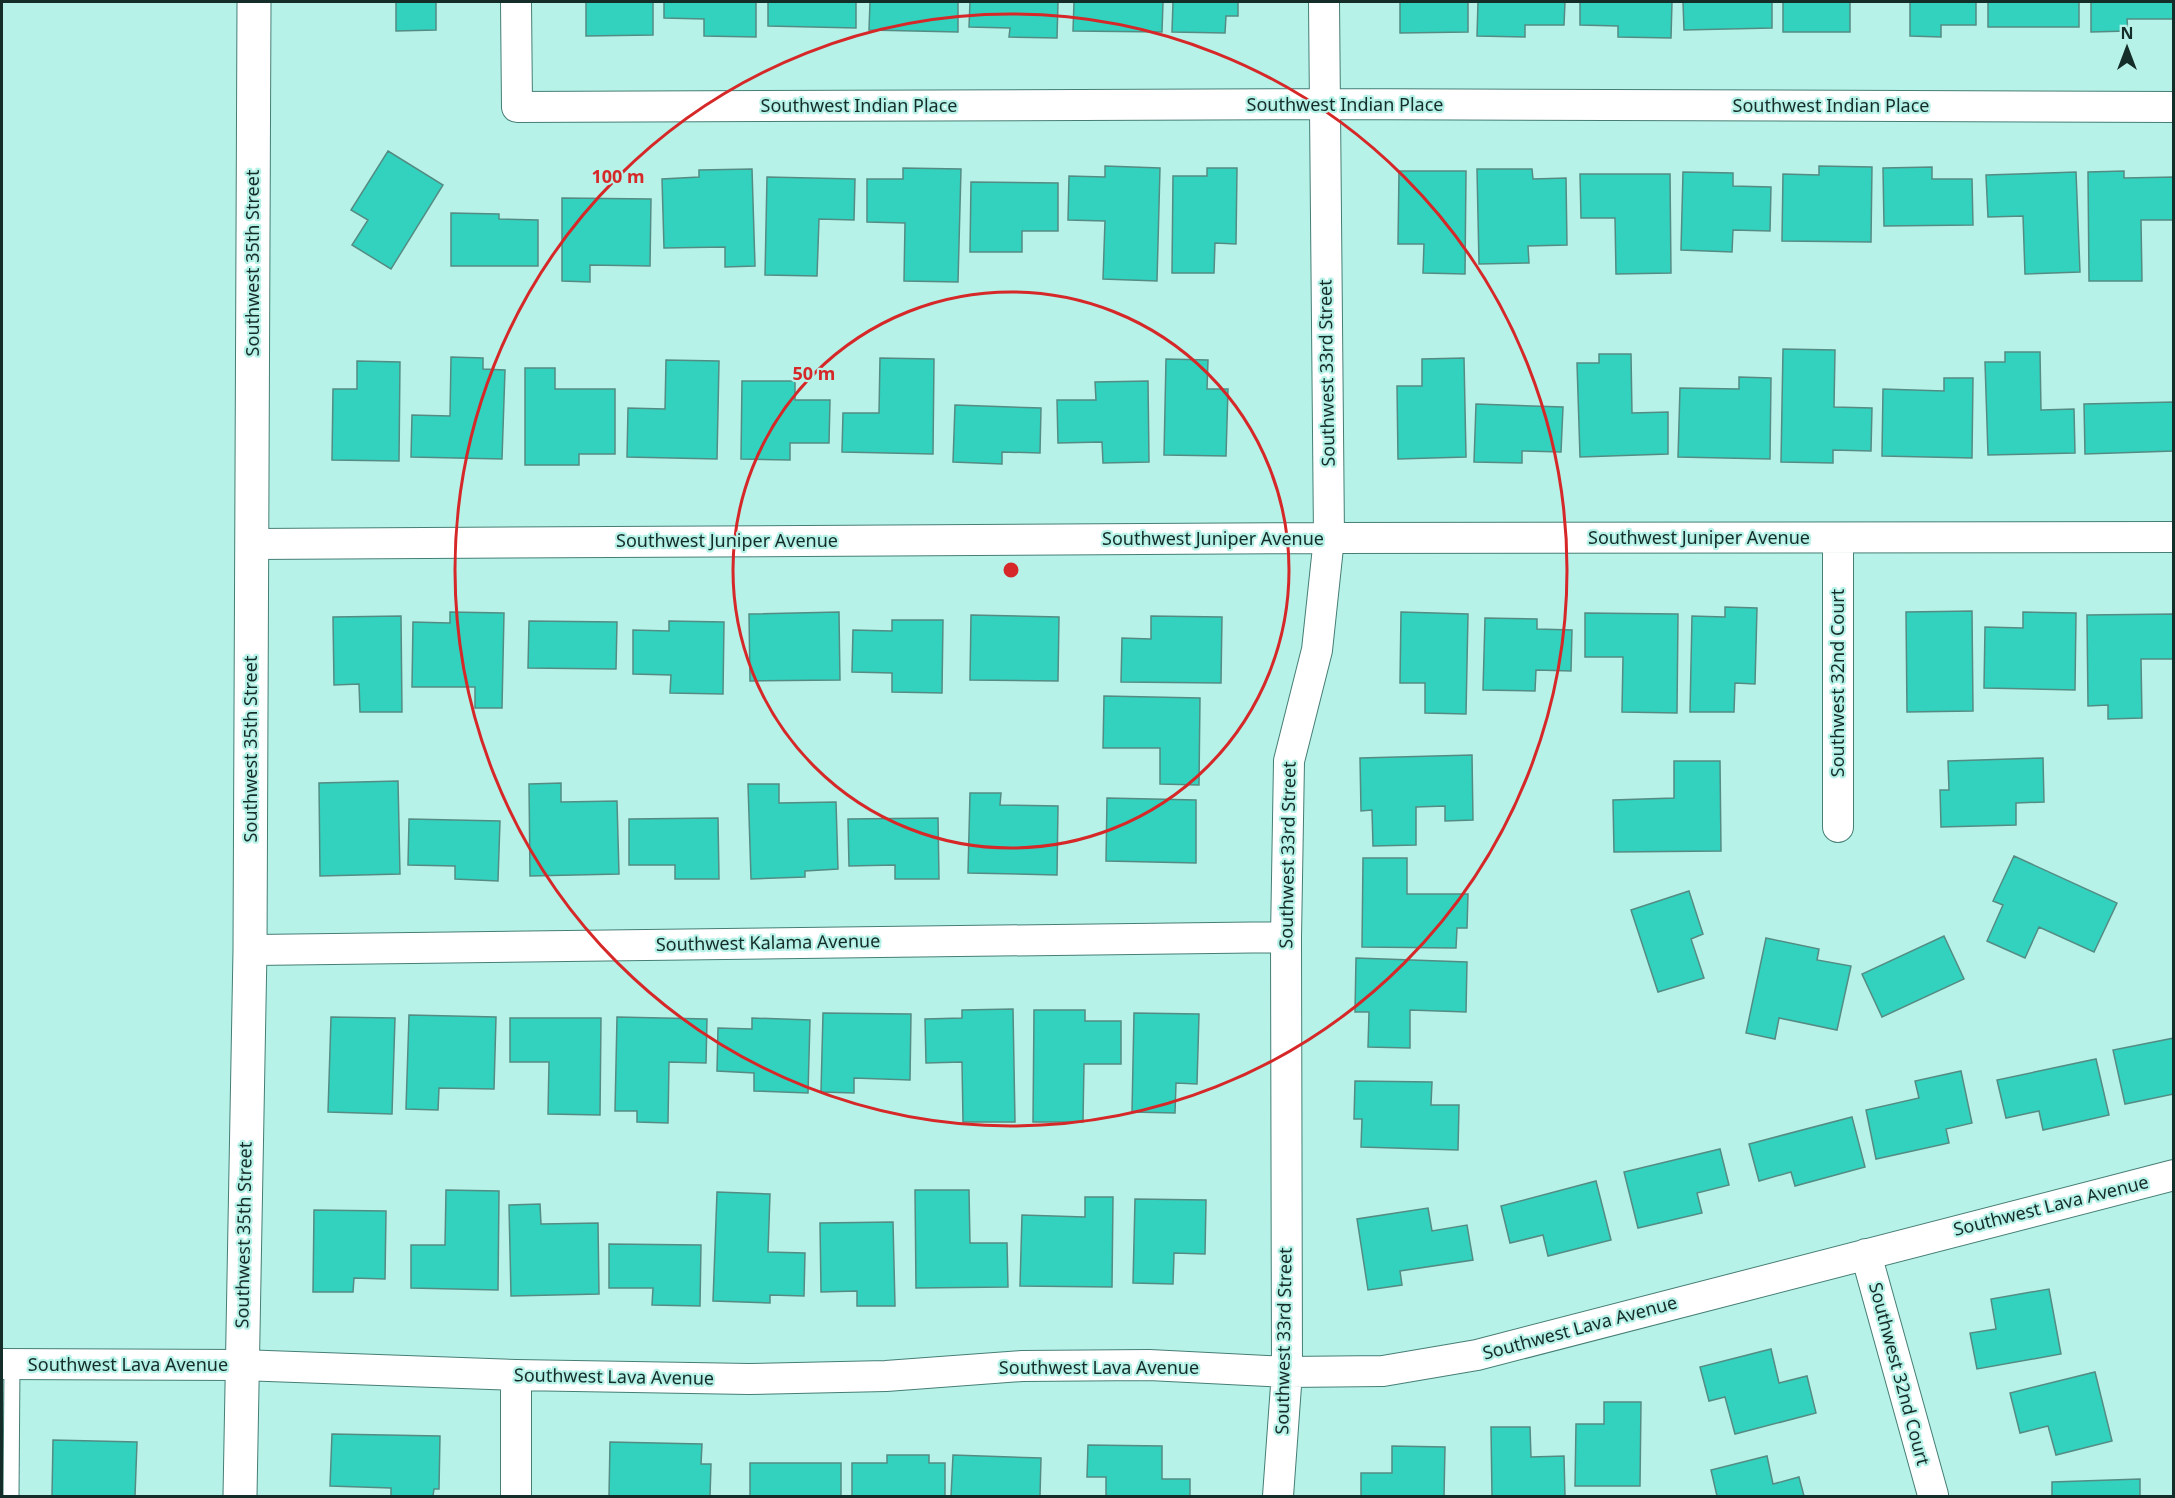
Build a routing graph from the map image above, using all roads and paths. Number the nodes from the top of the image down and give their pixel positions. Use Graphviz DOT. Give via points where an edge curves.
graph roads {
  1 [pos="254,2"];
  2 [pos="516,2"];
  3 [pos="1324,2"];
  4 [pos="1324,105"];
  5 [pos="2174,107"];
  6 [pos="2174,537"];
  7 [pos="1329,538"];
  8 [pos="1839,538"];
  9 [pos="253,544"];
  10 [pos="1839,827"];
  11 [pos="1286,937"];
  12 [pos="250,950"];
  13 [pos="2174,1175"];
  14 [pos="1866,1254"];
  15 [pos="7,1364"];
  16 [pos="241,1365"];
  17 [pos="1287,1372"];
  18 [pos="516,1376"];
  19 [pos="1933,1495"];
  20 [pos="11,1497"];
  21 [pos="240,1497"];
  22 [pos="516,1497"];
  23 [pos="1278,1497"];
  1 -- 9 [label="street, Southwest 35th Street"];
  2 -- 4 [label="street, Southwest Indian Place" via="517,107"];
  3 -- 4 [label="street, Southwest 33rd Street"];
  4 -- 5 [label="street, Southwest Indian Place"];
  4 -- 7 [label="street, Southwest 33rd Street"];
  6 -- 8 [label="street, Southwest Juniper Avenue"];
  7 -- 8 [label="street, Southwest Juniper Avenue"];
  7 -- 9 [label="street, Southwest Juniper Avenue"];
  7 -- 11 [label="street, Southwest 33rd Street" via="1317,650 1289,761"];
  8 -- 10 [label="street, Southwest 32nd Court"];
  9 -- 12 [label="street, Southwest 35th Street"];
  11 -- 12 [label="street, Southwest Kalama Avenue"];
  11 -- 17 [label="street, Southwest 33rd Street"];
  12 -- 16 [label="street, Southwest 35th Street"];
  13 -- 14 [label="street, Southwest Lava Avenue"];
  14 -- 17 [label="street, Southwest Lava Avenue" via="1477,1355 1383,1371"];
  14 -- 19 [label="street, Southwest 32nd Court"];
  15 -- 16 [label="street, Southwest Lava Avenue"];
  15 -- 20 [label="lane"];
  16 -- 18 [label="street, Southwest Lava Avenue"];
  16 -- 21 [label="street, Southwest 35th Street"];
  17 -- 18 [label="street, Southwest Lava Avenue" via="1149,1365 1022,1366 886,1376 749,1379"];
  17 -- 23 [label="street, Southwest 33rd Street"];
  18 -- 22 [label="street"];
}
